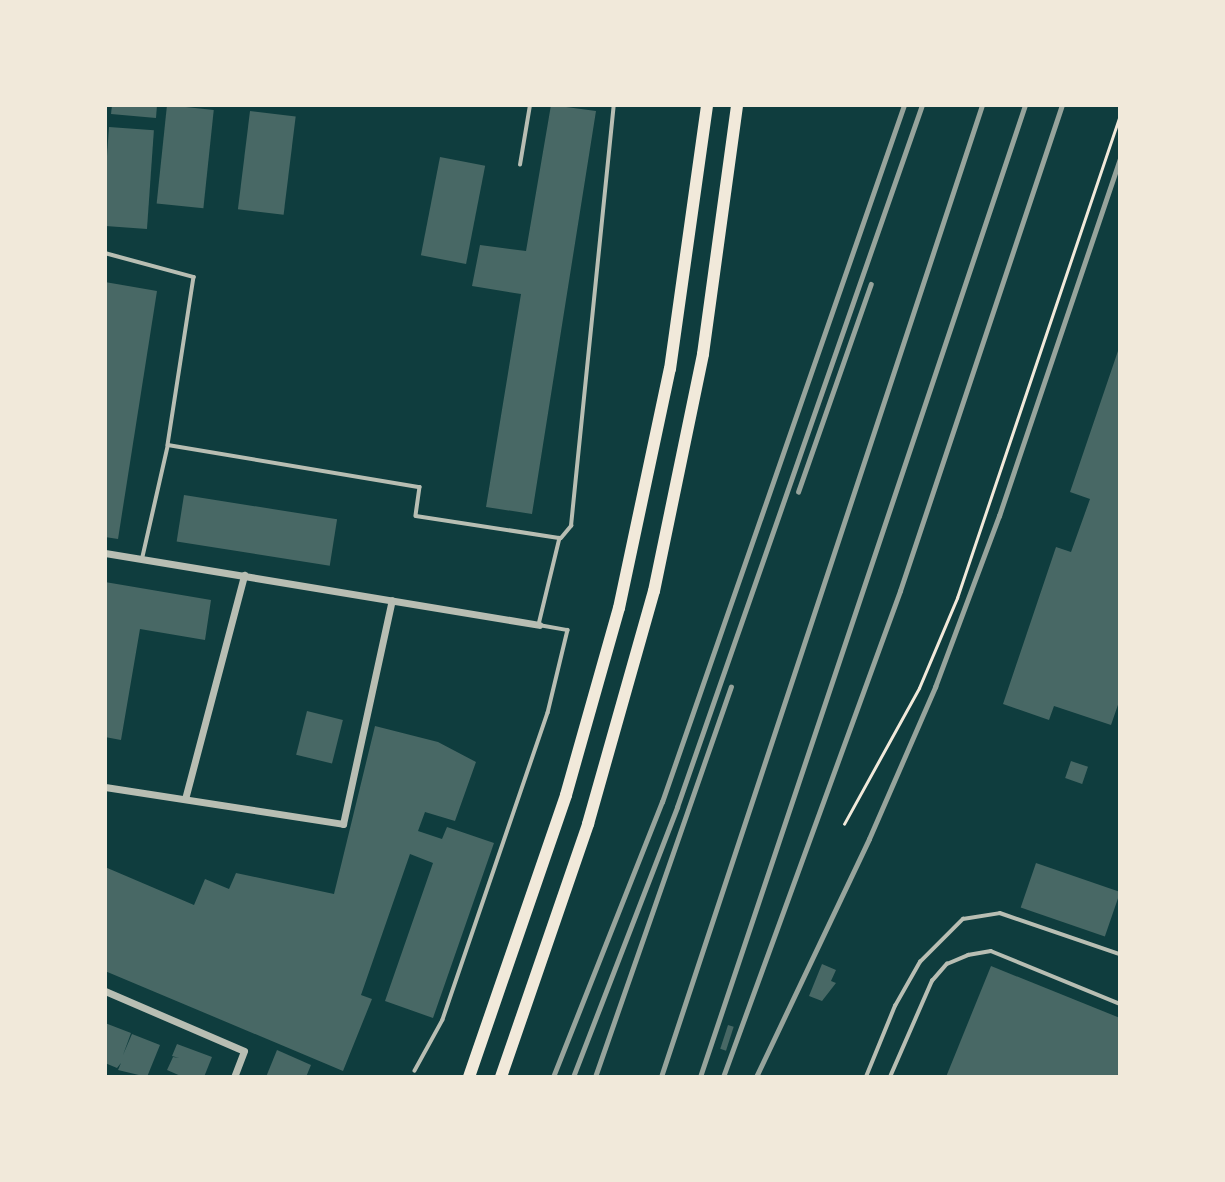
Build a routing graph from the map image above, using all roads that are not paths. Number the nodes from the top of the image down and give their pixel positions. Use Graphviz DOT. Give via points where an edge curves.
graph roads {
  1 [pos="530,105"];
  2 [pos="614,105"];
  3 [pos="707,105"];
  4 [pos="737,105"];
  5 [pos="520,165"];
  6 [pos="105,253"];
  7 [pos="168,444"];
  8 [pos="559,539"];
  9 [pos="105,553"];
  10 [pos="142,559"];
  11 [pos="244,575"];
  12 [pos="391,600"];
  13 [pos="539,625"];
  14 [pos="105,787"];
  15 [pos="186,799"];
  16 [pos="1120,954"];
  17 [pos="105,991"];
  18 [pos="1120,1004"];
  19 [pos="415,1071"];
  20 [pos="234,1077"];
  21 [pos="469,1077"];
  22 [pos="501,1077"];
  23 [pos="866,1077"];
  24 [pos="890,1077"];
  1 -- 5 [label="lane"];
  2 -- 8 [label="lane" via="570,526"];
  3 -- 21 [label="highway" via="670,369 622,596 566,794"];
  4 -- 22 [label="highway" via="703,354 652,603 588,824"];
  6 -- 7 [label="lane" via="194,277"];
  7 -- 8 [label="lane" via="420,487 416,516"];
  7 -- 10 [label="lane"];
  8 -- 13 [label="lane"];
  9 -- 10 [label="street"];
  10 -- 11 [label="street"];
  11 -- 12 [label="street"];
  11 -- 15 [label="street"];
  12 -- 13 [label="street"];
  12 -- 15 [label="street" via="343,824"];
  13 -- 19 [label="lane" via="568,630 548,713 506,847 443,1020"];
  14 -- 15 [label="street"];
  16 -- 23 [label="lane" via="1004,914 983,913 963,919 932,946 915,970"];
  17 -- 20 [label="street" via="244,1051"];
  18 -- 24 [label="lane" via="991,951 968,955 947,964 932,981"];
}
